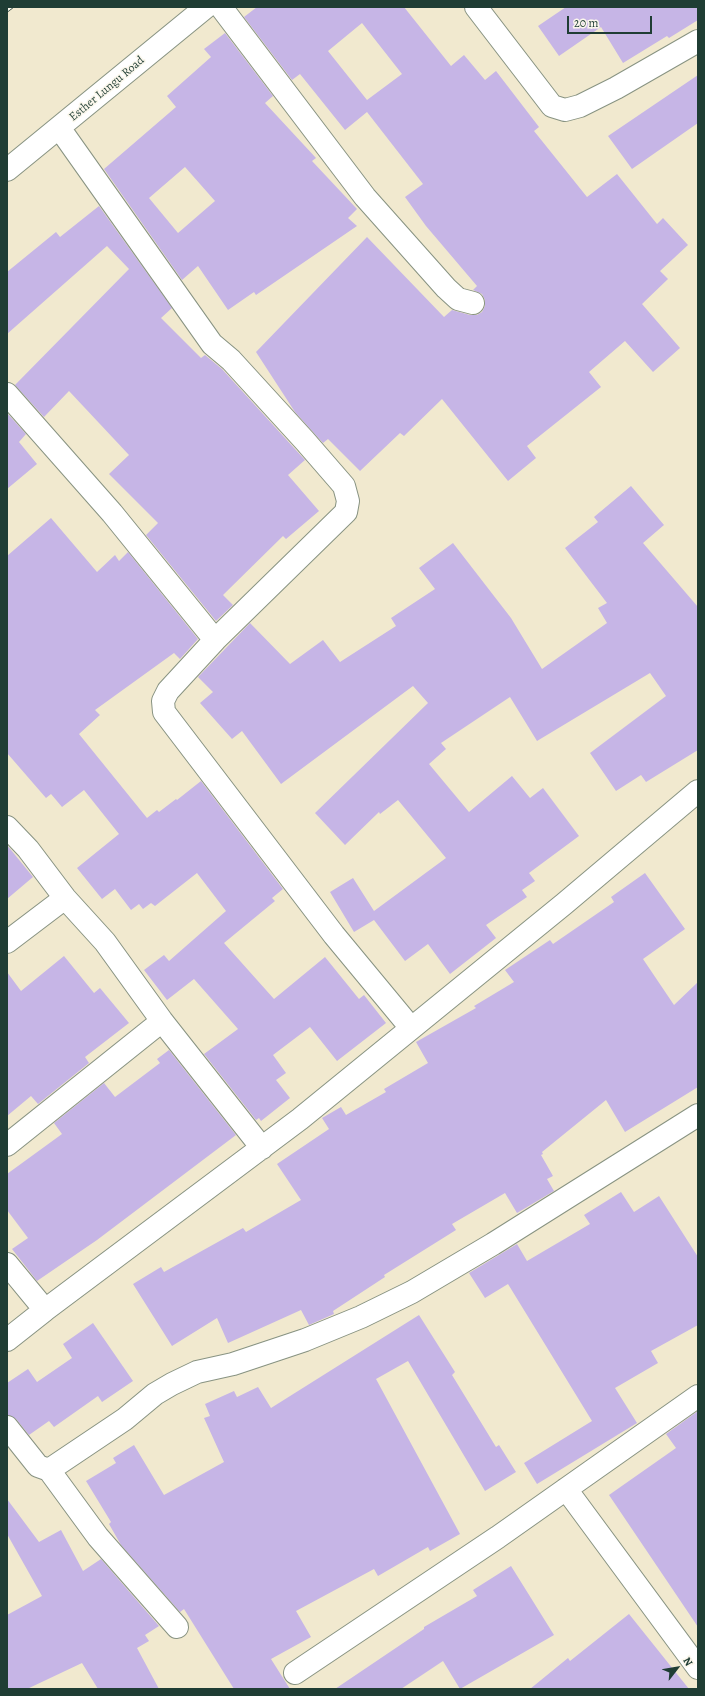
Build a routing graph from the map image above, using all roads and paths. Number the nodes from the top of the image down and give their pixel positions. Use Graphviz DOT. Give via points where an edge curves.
graph roads {
  1 [pos="206,7"];
  2 [pos="221,7"];
  3 [pos="476,7"];
  4 [pos="698,41"];
  5 [pos="60,129"];
  6 [pos="7,170"];
  7 [pos="473,303"];
  8 [pos="7,394"];
  9 [pos="215,640"];
  10 [pos="698,791"];
  11 [pos="7,827"];
  12 [pos="65,898"];
  13 [pos="7,942"];
  14 [pos="162,1021"];
  15 [pos="411,1028"];
  16 [pos="698,1115"];
  17 [pos="7,1144"];
  18 [pos="262,1148"];
  19 [pos="7,1264"];
  20 [pos="45,1310"];
  21 [pos="7,1340"];
  22 [pos="698,1396"];
  23 [pos="7,1427"];
  24 [pos="49,1470"];
  25 [pos="566,1489"];
  26 [pos="177,1627"];
  27 [pos="698,1668"];
  28 [pos="295,1673"];
  1 -- 5 [label="street, Esther Lungu Road"];
  2 -- 7 [label="street" via="365,197 446,288 458,298"];
  3 -- 4 [label="street" via="552,106 565,110 580,106 616,88"];
  5 -- 6 [label="street, Esther Lungu Road"];
  5 -- 9 [label="street" via="212,344 241,372 344,486 348,501 346,512"];
  8 -- 9 [label="street" via="112,513"];
  9 -- 15 [label="street" via="168,691 163,701 164,712 334,935"];
  10 -- 15 [label="street"];
  11 -- 12 [label="street" via="28,848"];
  12 -- 13 [label="street"];
  12 -- 14 [label="street" via="105,942"];
  14 -- 17 [label="street"];
  14 -- 18 [label="street"];
  15 -- 18 [label="street"];
  16 -- 24 [label="street" via="412,1292 306,1340 233,1364 197,1372 172,1384"];
  18 -- 20 [label="street"];
  19 -- 20 [label="street"];
  20 -- 21 [label="street"];
  22 -- 25 [label="street"];
  23 -- 24 [label="street" via="38,1466"];
  24 -- 26 [label="street" via="98,1537"];
  25 -- 27 [label="street"];
  25 -- 28 [label="street"];
}
